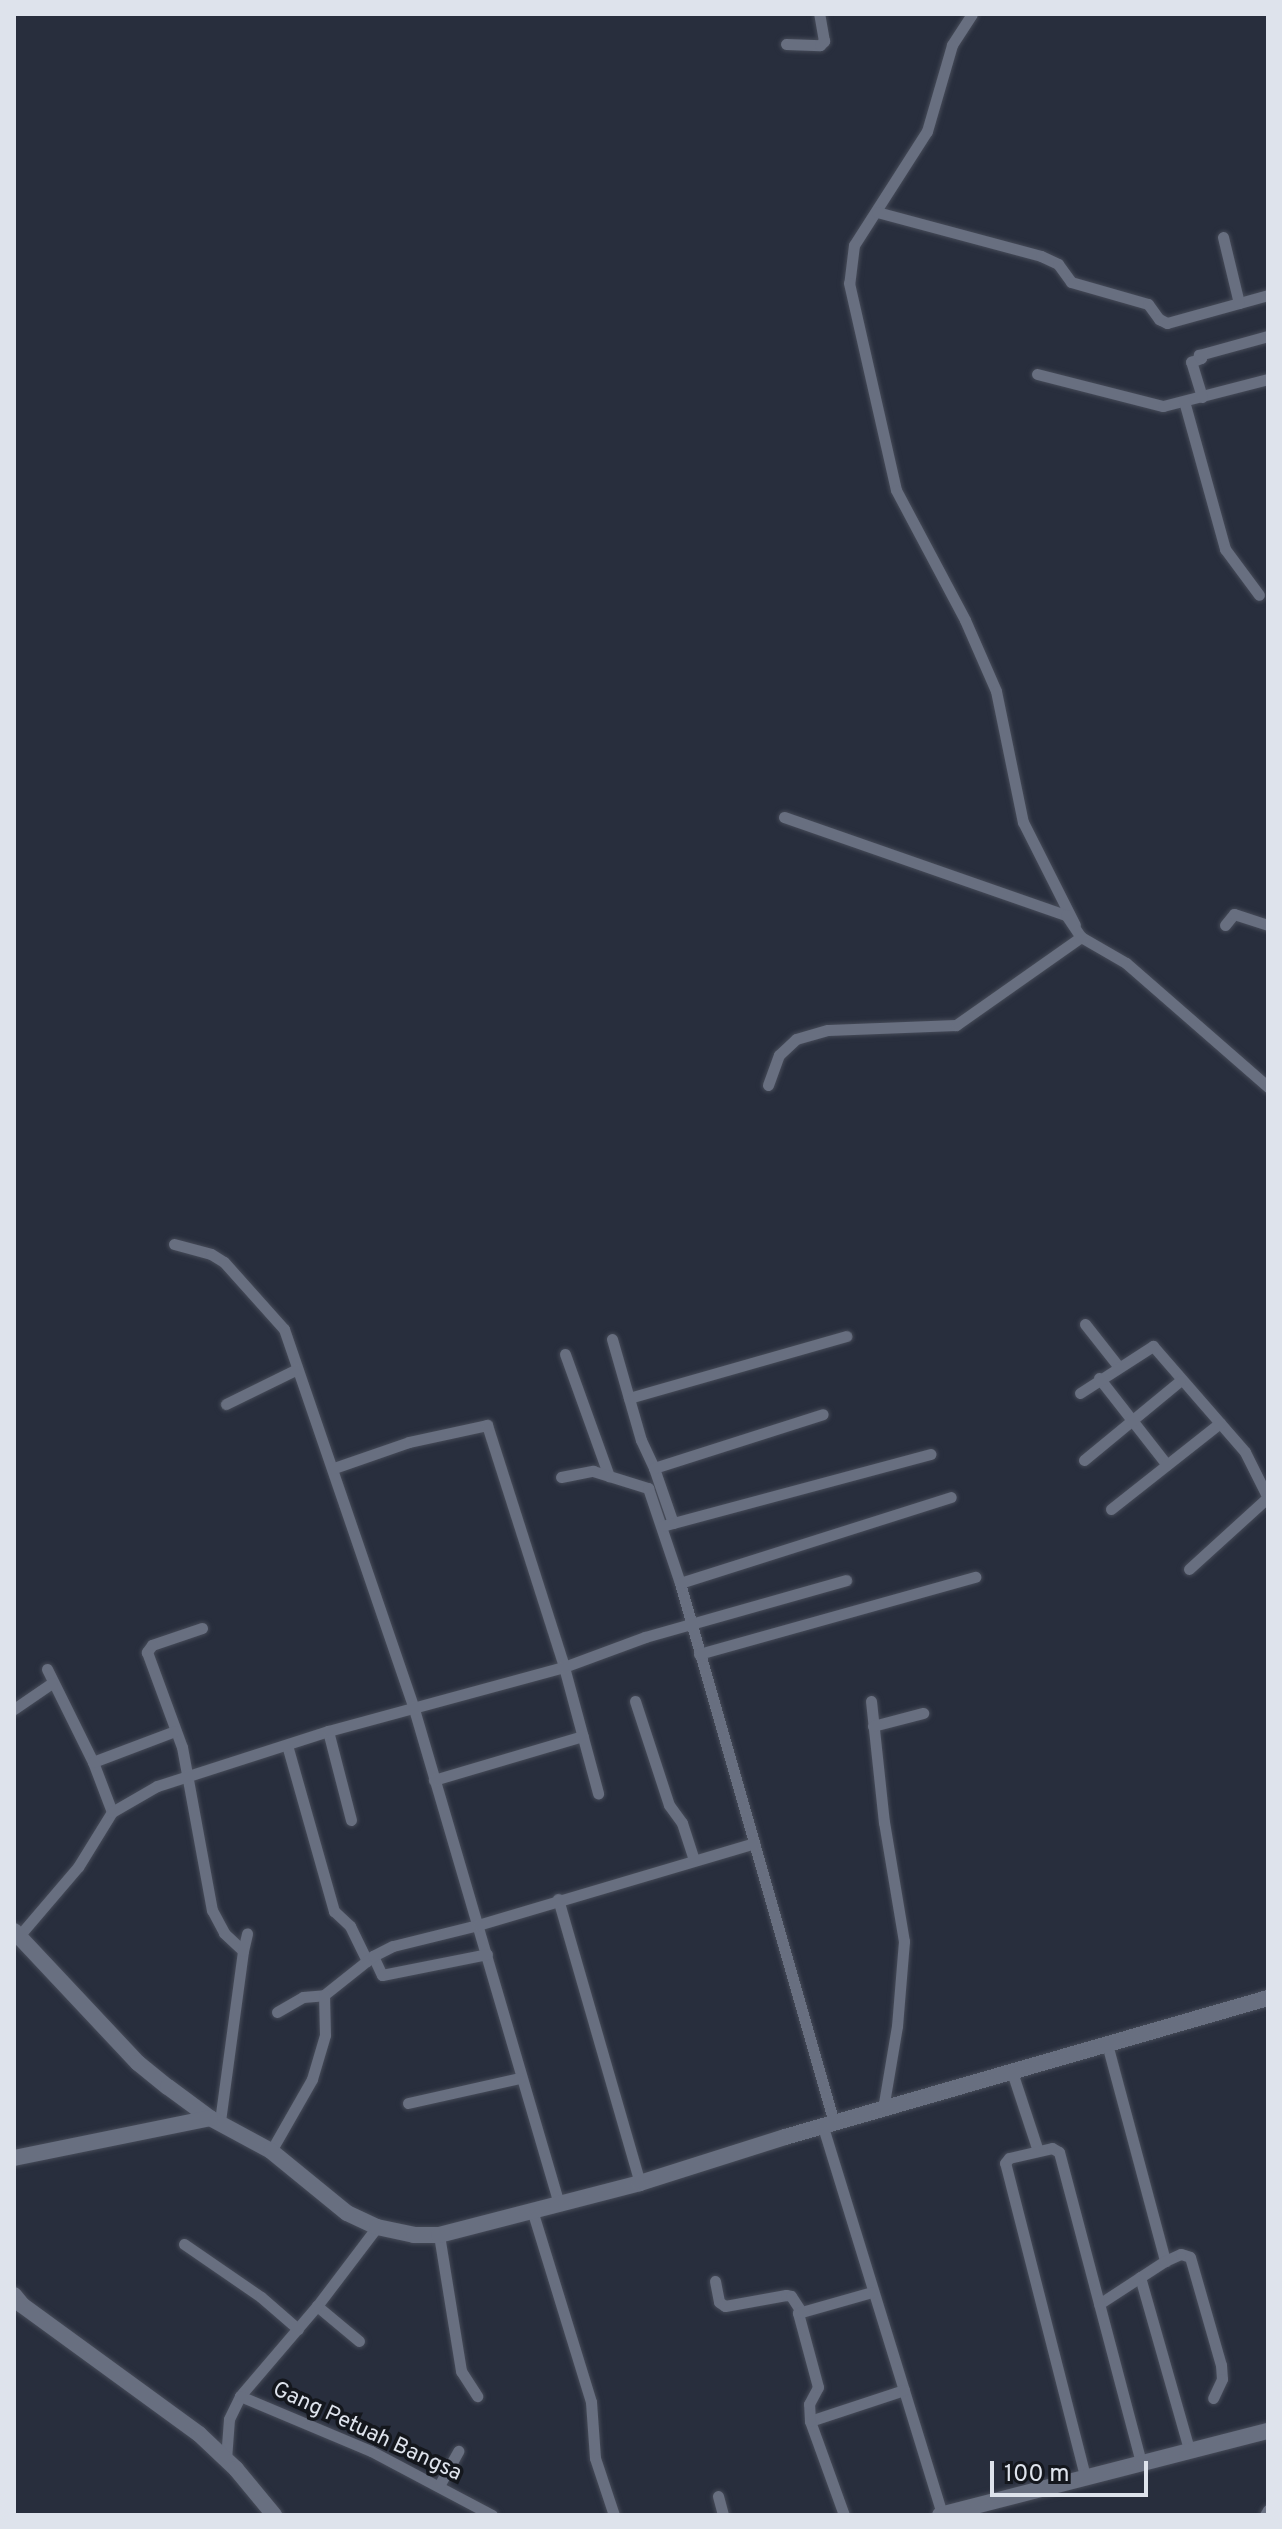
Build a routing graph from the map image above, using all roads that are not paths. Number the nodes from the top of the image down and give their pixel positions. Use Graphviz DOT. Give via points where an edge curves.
graph roads {
  1 [pos="819,14"];
  2 [pos="972,14"];
  3 [pos="786,44"];
  4 [pos="877,212"];
  5 [pos="1223,237"];
  6 [pos="1268,295"];
  7 [pos="1239,303"];
  8 [pos="1268,336"];
  9 [pos="1037,374"];
  10 [pos="1268,379"];
  11 [pos="1202,397"];
  12 [pos="1184,401"];
  13 [pos="1259,595"];
  14 [pos="784,817"];
  15 [pos="1075,925"];
  16 [pos="1225,925"];
  17 [pos="1268,925"];
  18 [pos="1081,937"];
  19 [pos="768,1085"];
  20 [pos="1268,1087"];
  21 [pos="174,1244"];
  22 [pos="1085,1324"];
  23 [pos="846,1336"];
  24 [pos="612,1339"];
  25 [pos="565,1354"];
  26 [pos="1118,1366"];
  27 [pos="297,1369"];
  28 [pos="1099,1378"];
  29 [pos="1180,1381"];
  30 [pos="1080,1393"];
  31 [pos="629,1398"];
  32 [pos="226,1404"];
  33 [pos="823,1414"];
  34 [pos="1133,1420"];
  35 [pos="1220,1423"];
  36 [pos="931,1454"];
  37 [pos="1084,1460"];
  38 [pos="1167,1465"];
  39 [pos="334,1468"];
  40 [pos="654,1468"];
  41 [pos="609,1476"];
  42 [pos="561,1477"];
  43 [pos="951,1497"];
  44 [pos="1267,1498"];
  45 [pos="1111,1509"];
  46 [pos="667,1524"];
  47 [pos="1189,1569"];
  48 [pos="975,1577"];
  49 [pos="846,1580"];
  50 [pos="680,1583"];
  51 [pos="690,1625"];
  52 [pos="202,1628"];
  53 [pos="699,1654"];
  54 [pos="564,1667"];
  55 [pos="47,1669"];
  56 [pos="52,1683"];
  57 [pos="635,1701"];
  58 [pos="871,1701"];
  59 [pos="14,1709"];
  60 [pos="414,1709"];
  61 [pos="923,1713"];
  62 [pos="873,1726"];
  63 [pos="175,1731"];
  64 [pos="328,1731"];
  65 [pos="583,1736"];
  66 [pos="287,1745"];
  67 [pos="93,1762"];
  68 [pos="188,1775"];
  69 [pos="440,1779"];
  70 [pos="598,1793"];
  71 [pos="112,1812"];
  72 [pos="351,1820"];
  73 [pos="754,1843"];
  74 [pos="694,1859"];
  75 [pos="558,1899"];
  76 [pos="478,1925"];
  77 [pos="247,1933"];
  78 [pos="17,1934"];
  79 [pos="243,1951"];
  80 [pos="487,1954"];
  81 [pos="370,1959"];
  82 [pos="324,1995"];
  83 [pos="1268,1998"];
  84 [pos="277,2012"];
  85 [pos="1107,2044"];
  86 [pos="1012,2072"];
  87 [pos="520,2078"];
  88 [pos="408,2103"];
  89 [pos="883,2109"];
  90 [pos="215,2120"];
  91 [pos="828,2125"];
  92 [pos="271,2151"];
  93 [pos="1038,2151"];
  94 [pos="14,2158"];
  95 [pos="640,2183"];
  96 [pos="559,2204"];
  97 [pos="532,2210"];
  98 [pos="377,2227"];
  99 [pos="439,2235"];
  100 [pos="184,2244"];
  101 [pos="1165,2261"];
  102 [pos="1140,2277"];
  103 [pos="715,2281"];
  104 [pos="872,2292"];
  105 [pos="17,2304"];
  106 [pos="1099,2304"];
  107 [pos="317,2306"];
  108 [pos="800,2310"];
  109 [pos="298,2329"];
  110 [pos="359,2341"];
  111 [pos="904,2390"];
  112 [pos="240,2396"];
  113 [pos="477,2396"];
  114 [pos="1213,2398"];
  115 [pos="810,2421"];
  116 [pos="1268,2431"];
  117 [pos="1194,2448"];
  118 [pos="458,2451"];
  119 [pos="226,2459"];
  120 [pos="1141,2462"];
  121 [pos="1085,2476"];
  122 [pos="440,2484"];
  123 [pos="718,2496"];
  124 [pos="274,2515"];
  125 [pos="492,2515"];
  126 [pos="614,2515"];
  127 [pos="723,2515"];
  128 [pos="844,2515"];
  129 [pos="941,2515"];
  1 -- 3 [label="street" via="824,41 820,45"];
  2 -- 4 [label="street" via="952,45 927,131"];
  4 -- 7 [label="street" via="1041,256 1058,264 1071,282 1148,304 1167,323"];
  4 -- 15 [label="street" via="854,245 848,275 889,468 905,511 950,589 996,691 1023,822"];
  5 -- 7 [label="street"];
  6 -- 7 [label="street"];
  8 -- 11 [label="street" via="1199,355 1191,362"];
  9 -- 12 [label="street" via="1155,405"];
  10 -- 11 [label="street"];
  11 -- 12 [label="street"];
  12 -- 13 [label="street" via="1225,549"];
  14 -- 15 [label="street" via="1066,915"];
  15 -- 18 [label="street"];
  16 -- 17 [label="street" via="1234,914"];
  18 -- 19 [label="street" via="956,1025 828,1030 796,1039 779,1055"];
  18 -- 20 [label="street" via="1126,963"];
  21 -- 27 [label="street" via="224,1262 280,1321"];
  22 -- 26 [label="street"];
  23 -- 31 [label="street"];
  24 -- 31 [label="street"];
  25 -- 41 [label="street"];
  26 -- 28 [label="street"];
  26 -- 29 [label="street" via="1153,1346"];
  27 -- 32 [label="street"];
  27 -- 39 [label="street"];
  28 -- 30 [label="street"];
  28 -- 34 [label="street"];
  29 -- 34 [label="street"];
  29 -- 35 [label="street"];
  31 -- 40 [label="street"];
  33 -- 40 [label="street"];
  34 -- 37 [label="street"];
  34 -- 38 [label="street"];
  35 -- 38 [label="street"];
  35 -- 44 [label="street" via="1245,1452"];
  36 -- 46 [label="street"];
  38 -- 45 [label="street"];
  39 -- 54 [label="street" via="409,1442 487,1425"];
  39 -- 60 [label="street"];
  40 -- 46 [label="street"];
  41 -- 42 [label="street" via="593,1471"];
  41 -- 46 [label="street" via="646,1485"];
  43 -- 50 [label="street"];
  44 -- 47 [label="street"];
  46 -- 50 [label="street"];
  48 -- 53 [label="street"];
  49 -- 51 [label="street"];
  50 -- 51 [label="street"];
  51 -- 53 [label="street"];
  51 -- 54 [label="street"];
  52 -- 63 [label="street" via="147,1649"];
  53 -- 73 [label="street"];
  54 -- 60 [label="street"];
  54 -- 65 [label="street"];
  55 -- 56 [label="street"];
  56 -- 59 [label="street"];
  56 -- 67 [label="street"];
  57 -- 74 [label="street" via="669,1805 682,1823"];
  58 -- 62 [label="street"];
  60 -- 64 [label="street"];
  60 -- 69 [label="street"];
  61 -- 62 [label="street"];
  62 -- 89 [label="street" via="904,1941"];
  63 -- 67 [label="street"];
  63 -- 68 [label="street"];
  64 -- 66 [label="street"];
  64 -- 72 [label="street"];
  65 -- 69 [label="street"];
  65 -- 70 [label="street"];
  66 -- 68 [label="street"];
  66 -- 81 [label="street" via="335,1914 350,1926"];
  67 -- 71 [label="street"];
  68 -- 71 [label="street"];
  68 -- 79 [label="street" via="212,1910 224,1933"];
  69 -- 76 [label="street"];
  71 -- 78 [label="street" via="78,1867"];
  73 -- 74 [label="street"];
  73 -- 91 [label="street"];
  74 -- 75 [label="street"];
  75 -- 76 [label="street"];
  75 -- 95 [label="street"];
  76 -- 80 [label="street"];
  76 -- 81 [label="street" via="393,1946"];
  77 -- 79 [label="street"];
  78 -- 90 [label="main road" via="138,2063"];
  79 -- 90 [label="street"];
  80 -- 81 [label="street" via="382,1975"];
  80 -- 87 [label="street"];
  81 -- 82 [label="street"];
  82 -- 84 [label="street" via="303,1997"];
  82 -- 92 [label="street" via="325,2035 312,2079"];
  83 -- 85 [label="main road"];
  85 -- 86 [label="main road"];
  85 -- 101 [label="street"];
  86 -- 89 [label="main road"];
  86 -- 93 [label="street"];
  87 -- 88 [label="street"];
  87 -- 96 [label="street"];
  89 -- 91 [label="main road"];
  90 -- 92 [label="main road"];
  90 -- 94 [label="main road"];
  91 -- 95 [label="main road"];
  91 -- 104 [label="street"];
  92 -- 98 [label="main road" via="347,2213"];
  93 -- 106 [label="street" via="1059,2152"];
  93 -- 121 [label="street" via="1005,2163"];
  95 -- 96 [label="main road"];
  96 -- 97 [label="main road"];
  97 -- 99 [label="main road"];
  97 -- 126 [label="street" via="591,2402 595,2458"];
  98 -- 99 [label="main road"];
  98 -- 107 [label="street"];
  99 -- 113 [label="street" via="461,2371"];
  100 -- 109 [label="street"];
  101 -- 102 [label="street"];
  101 -- 114 [label="street" via="1181,2254 1192,2259 1221,2365 1222,2379"];
  102 -- 106 [label="street"];
  102 -- 117 [label="street"];
  103 -- 108 [label="street" via="719,2302 725,2306 789,2295"];
  104 -- 108 [label="street"];
  104 -- 111 [label="street"];
  105 -- 119 [label="main road"];
  106 -- 120 [label="street"];
  107 -- 109 [label="street"];
  107 -- 110 [label="street"];
  108 -- 115 [label="street" via="818,2387 809,2404"];
  109 -- 112 [label="street"];
  111 -- 115 [label="street"];
  111 -- 129 [label="street"];
  112 -- 119 [label="street, Gang Petuah Bangsa" via="229,2419"];
  112 -- 122 [label="street, Gang Petuah Bangsa"];
  115 -- 128 [label="street"];
  116 -- 117 [label="main road"];
  117 -- 120 [label="main road"];
  118 -- 122 [label="street"];
  119 -- 124 [label="main road"];
  120 -- 121 [label="main road"];
  121 -- 129 [label="main road"];
  122 -- 125 [label="street, Gang Petuah Bangsa"];
  123 -- 127 [label="street"];
}
